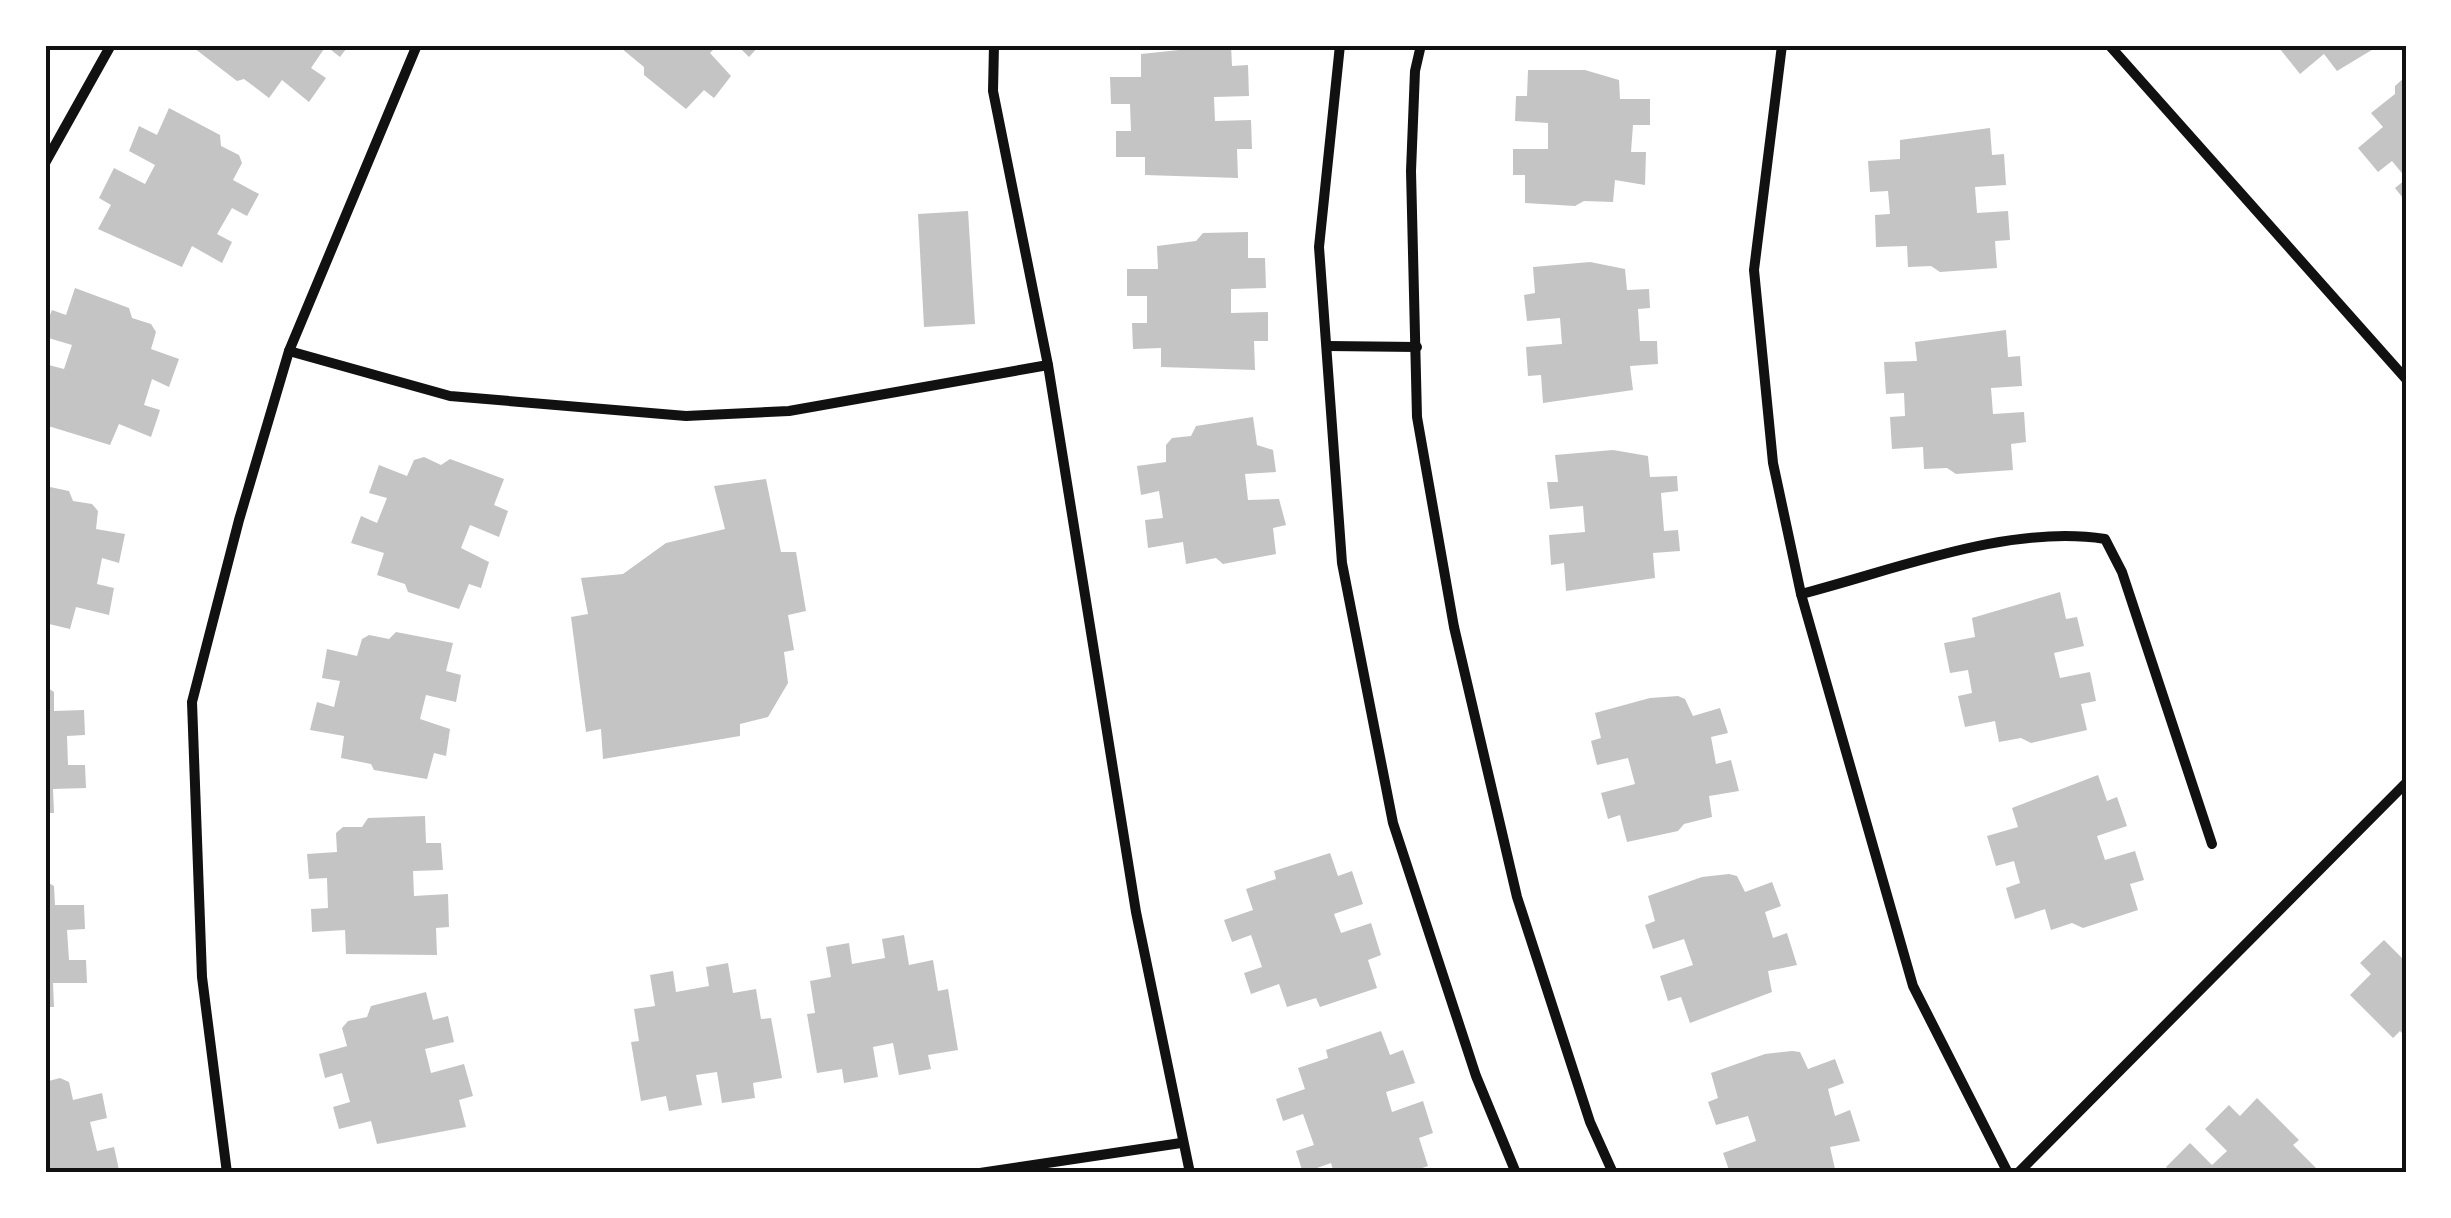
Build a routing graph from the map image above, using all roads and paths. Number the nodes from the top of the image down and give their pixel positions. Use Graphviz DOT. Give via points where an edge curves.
graph roads {
  1 [pos="112,45"];
  2 [pos="418,45"];
  3 [pos="994,45"];
  4 [pos="1340,45"];
  5 [pos="1421,45"];
  6 [pos="1782,45"];
  7 [pos="2109,45"];
  8 [pos="45,163"];
  9 [pos="1328,346"];
  10 [pos="1417,347"];
  11 [pos="290,351"];
  12 [pos="1048,366"];
  13 [pos="2406,379"];
  14 [pos="1801,594"];
  15 [pos="2406,783"];
  16 [pos="2212,844"];
  17 [pos="1181,1143"];
  18 [pos="227,1173"];
  19 [pos="980,1173"];
  20 [pos="1190,1173"];
  21 [pos="1516,1173"];
  22 [pos="1613,1173"];
  23 [pos="2008,1173"];
  24 [pos="2018,1173"];
  1 -- 8 [label="street"];
  2 -- 11 [label="street"];
  3 -- 12 [label="street" via="993,91"];
  4 -- 9 [label="street" via="1319,247"];
  5 -- 10 [label="street" via="1411,170"];
  6 -- 14 [label="street" via="1754,270 1773,463"];
  7 -- 13 [label="street"];
  9 -- 10 [label="street"];
  9 -- 21 [label="street" via="1342,563 1393,823 1476,1076"];
  10 -- 22 [label="street" via="1417,418 1454,627 1517,897"];
  11 -- 12 [label="street" via="450,396 686,416 789,411"];
  11 -- 18 [label="street" via="192,702 202,977"];
  12 -- 17 [label="street" via="1136,912"];
  14 -- 16 [label="street" via="2027,536 2104,539 2122,572"];
  14 -- 23 [label="street" via="1913,986"];
  15 -- 24 [label="street"];
  17 -- 19 [label="street"];
  17 -- 20 [label="street"];
}
